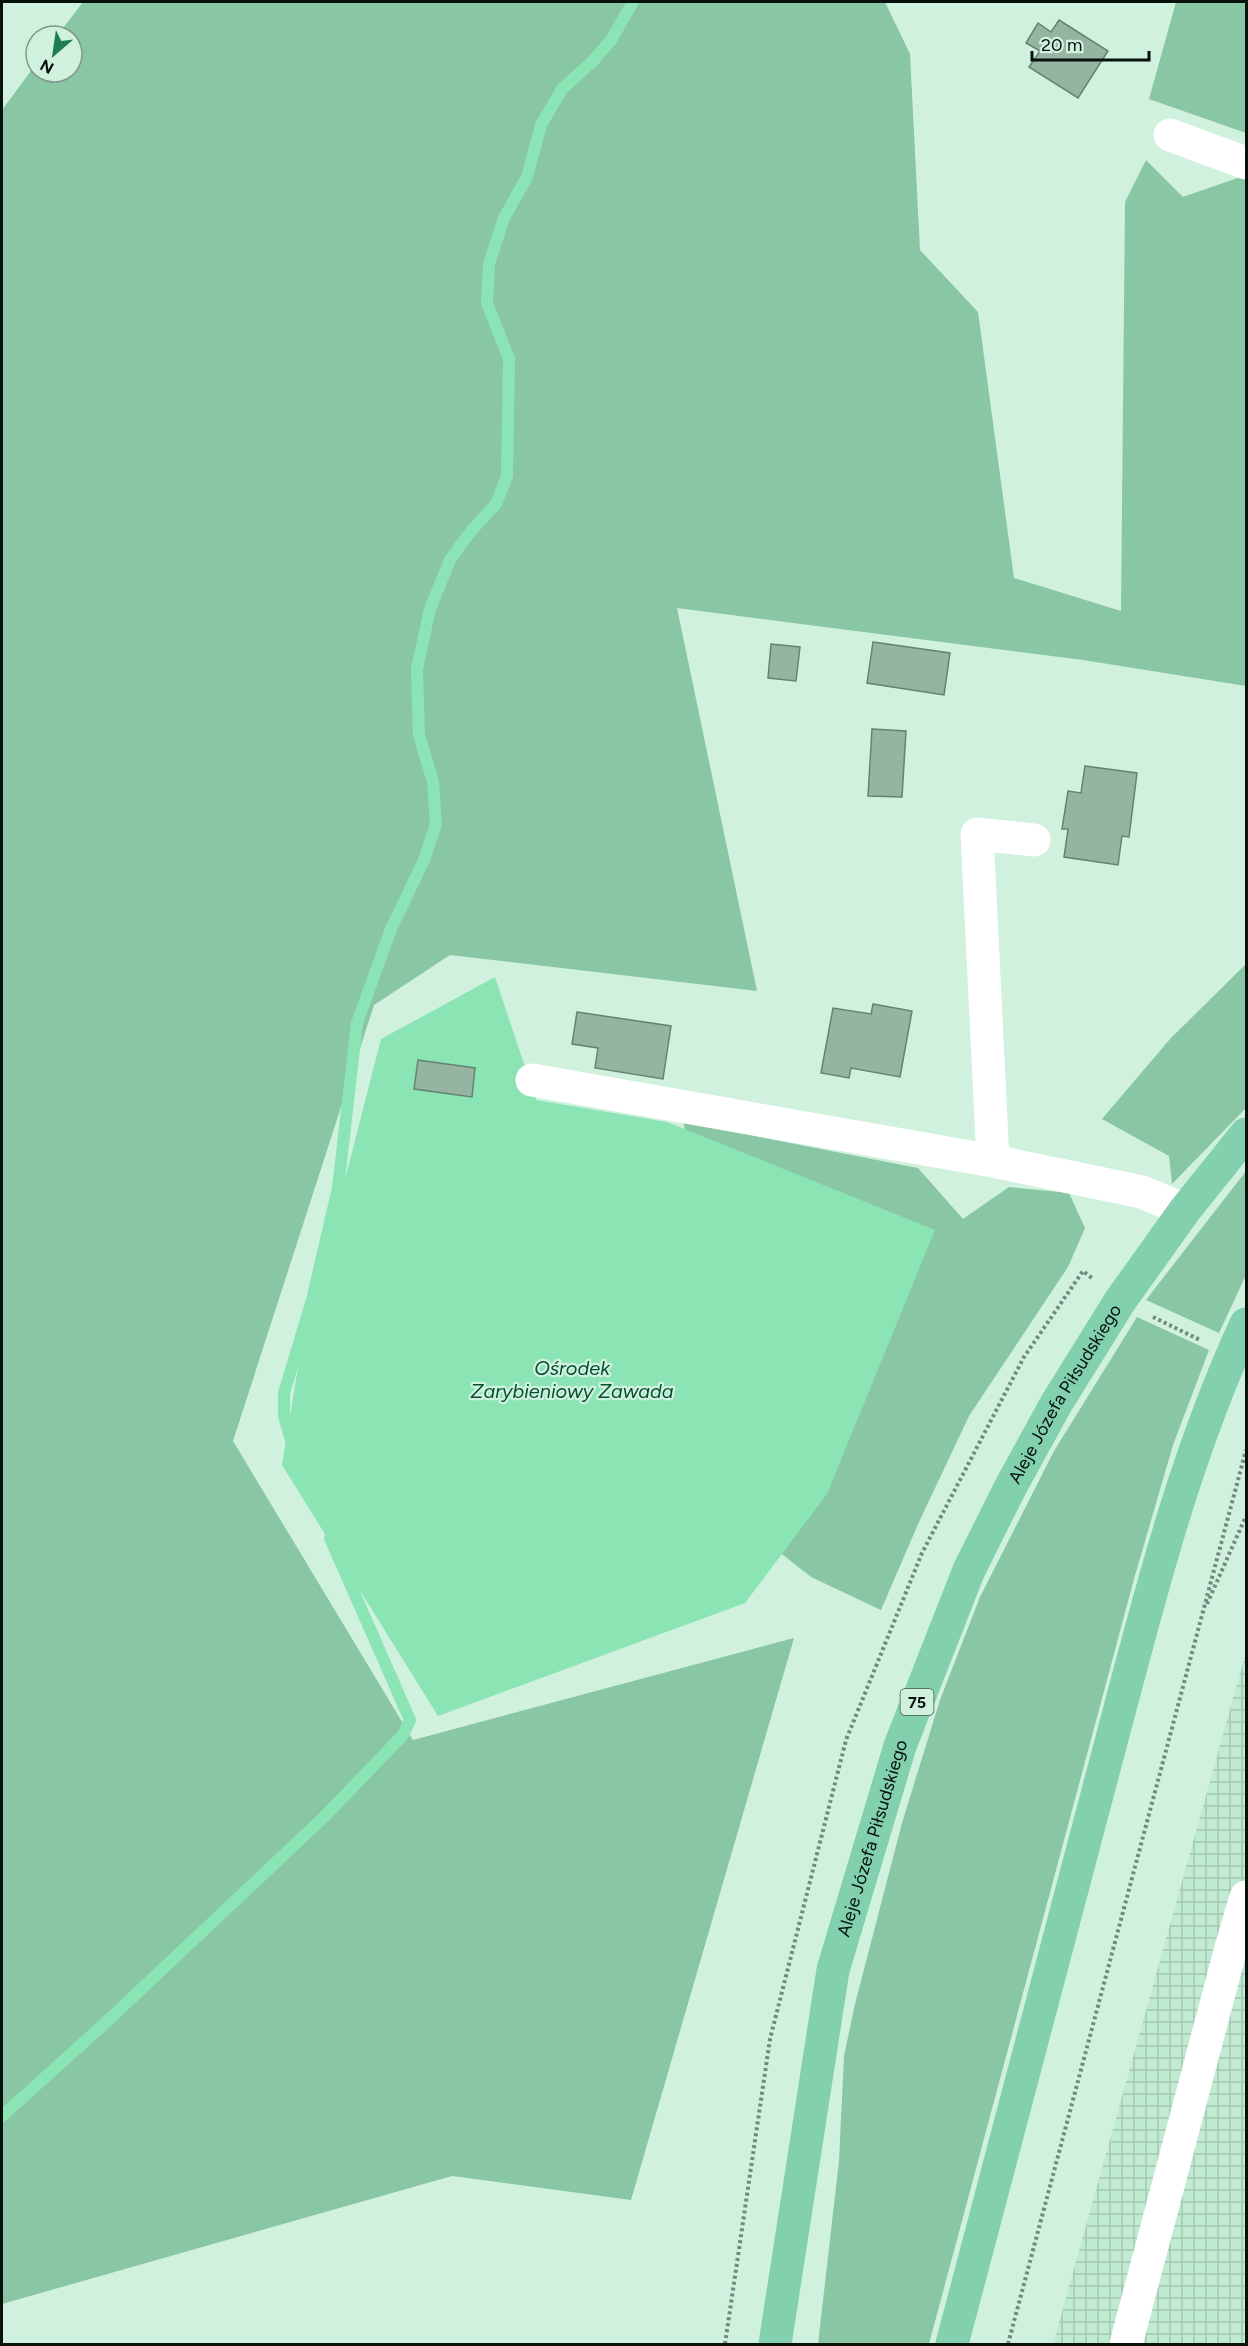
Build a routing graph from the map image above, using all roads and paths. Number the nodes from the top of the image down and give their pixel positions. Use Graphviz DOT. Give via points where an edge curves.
graph roads {
  1 [pos="1170,135"];
  2 [pos="1246,163"];
  3 [pos="1034,840"];
  4 [pos="532,1080"];
  5 [pos="1246,1134"];
  6 [pos="993,1161"];
  7 [pos="1185,1210"];
  8 [pos="1083,1271"];
  9 [pos="1119,1301"];
  10 [pos="1246,1324"];
  11 [pos="1232,1355"];
  12 [pos="1246,1450"];
  13 [pos="1246,1516"];
  14 [pos="1202,1616"];
  15 [pos="1246,1897"];
  16 [pos="775,2344"];
  17 [pos="952,2344"];
  18 [pos="1008,2344"];
  19 [pos="1126,2344"];
  1 -- 2 [label="lane"];
  3 -- 6 [label="lane" via="977,834"];
  4 -- 6 [label="lane"];
  5 -- 7 [label="main road, Aleje Józefa Piłsudskiego / 75"];
  6 -- 7 [label="lane" via="1142,1192"];
  7 -- 9 [label="main road, Aleje Józefa Piłsudskiego / 75"];
  8 -- 9 [label="path"];
  9 -- 11 [label="path"];
  9 -- 16 [label="main road, Aleje Józefa Piłsudskiego / 75" via="1056,1404 969,1570 900,1746 833,1970"];
  10 -- 11 [label="main road"];
  11 -- 17 [label="main road" via="1187,1472 1132,1665"];
  12 -- 14 [label="path"];
  13 -- 14 [label="path"];
  14 -- 18 [label="path"];
  15 -- 19 [label="lane"];
}
